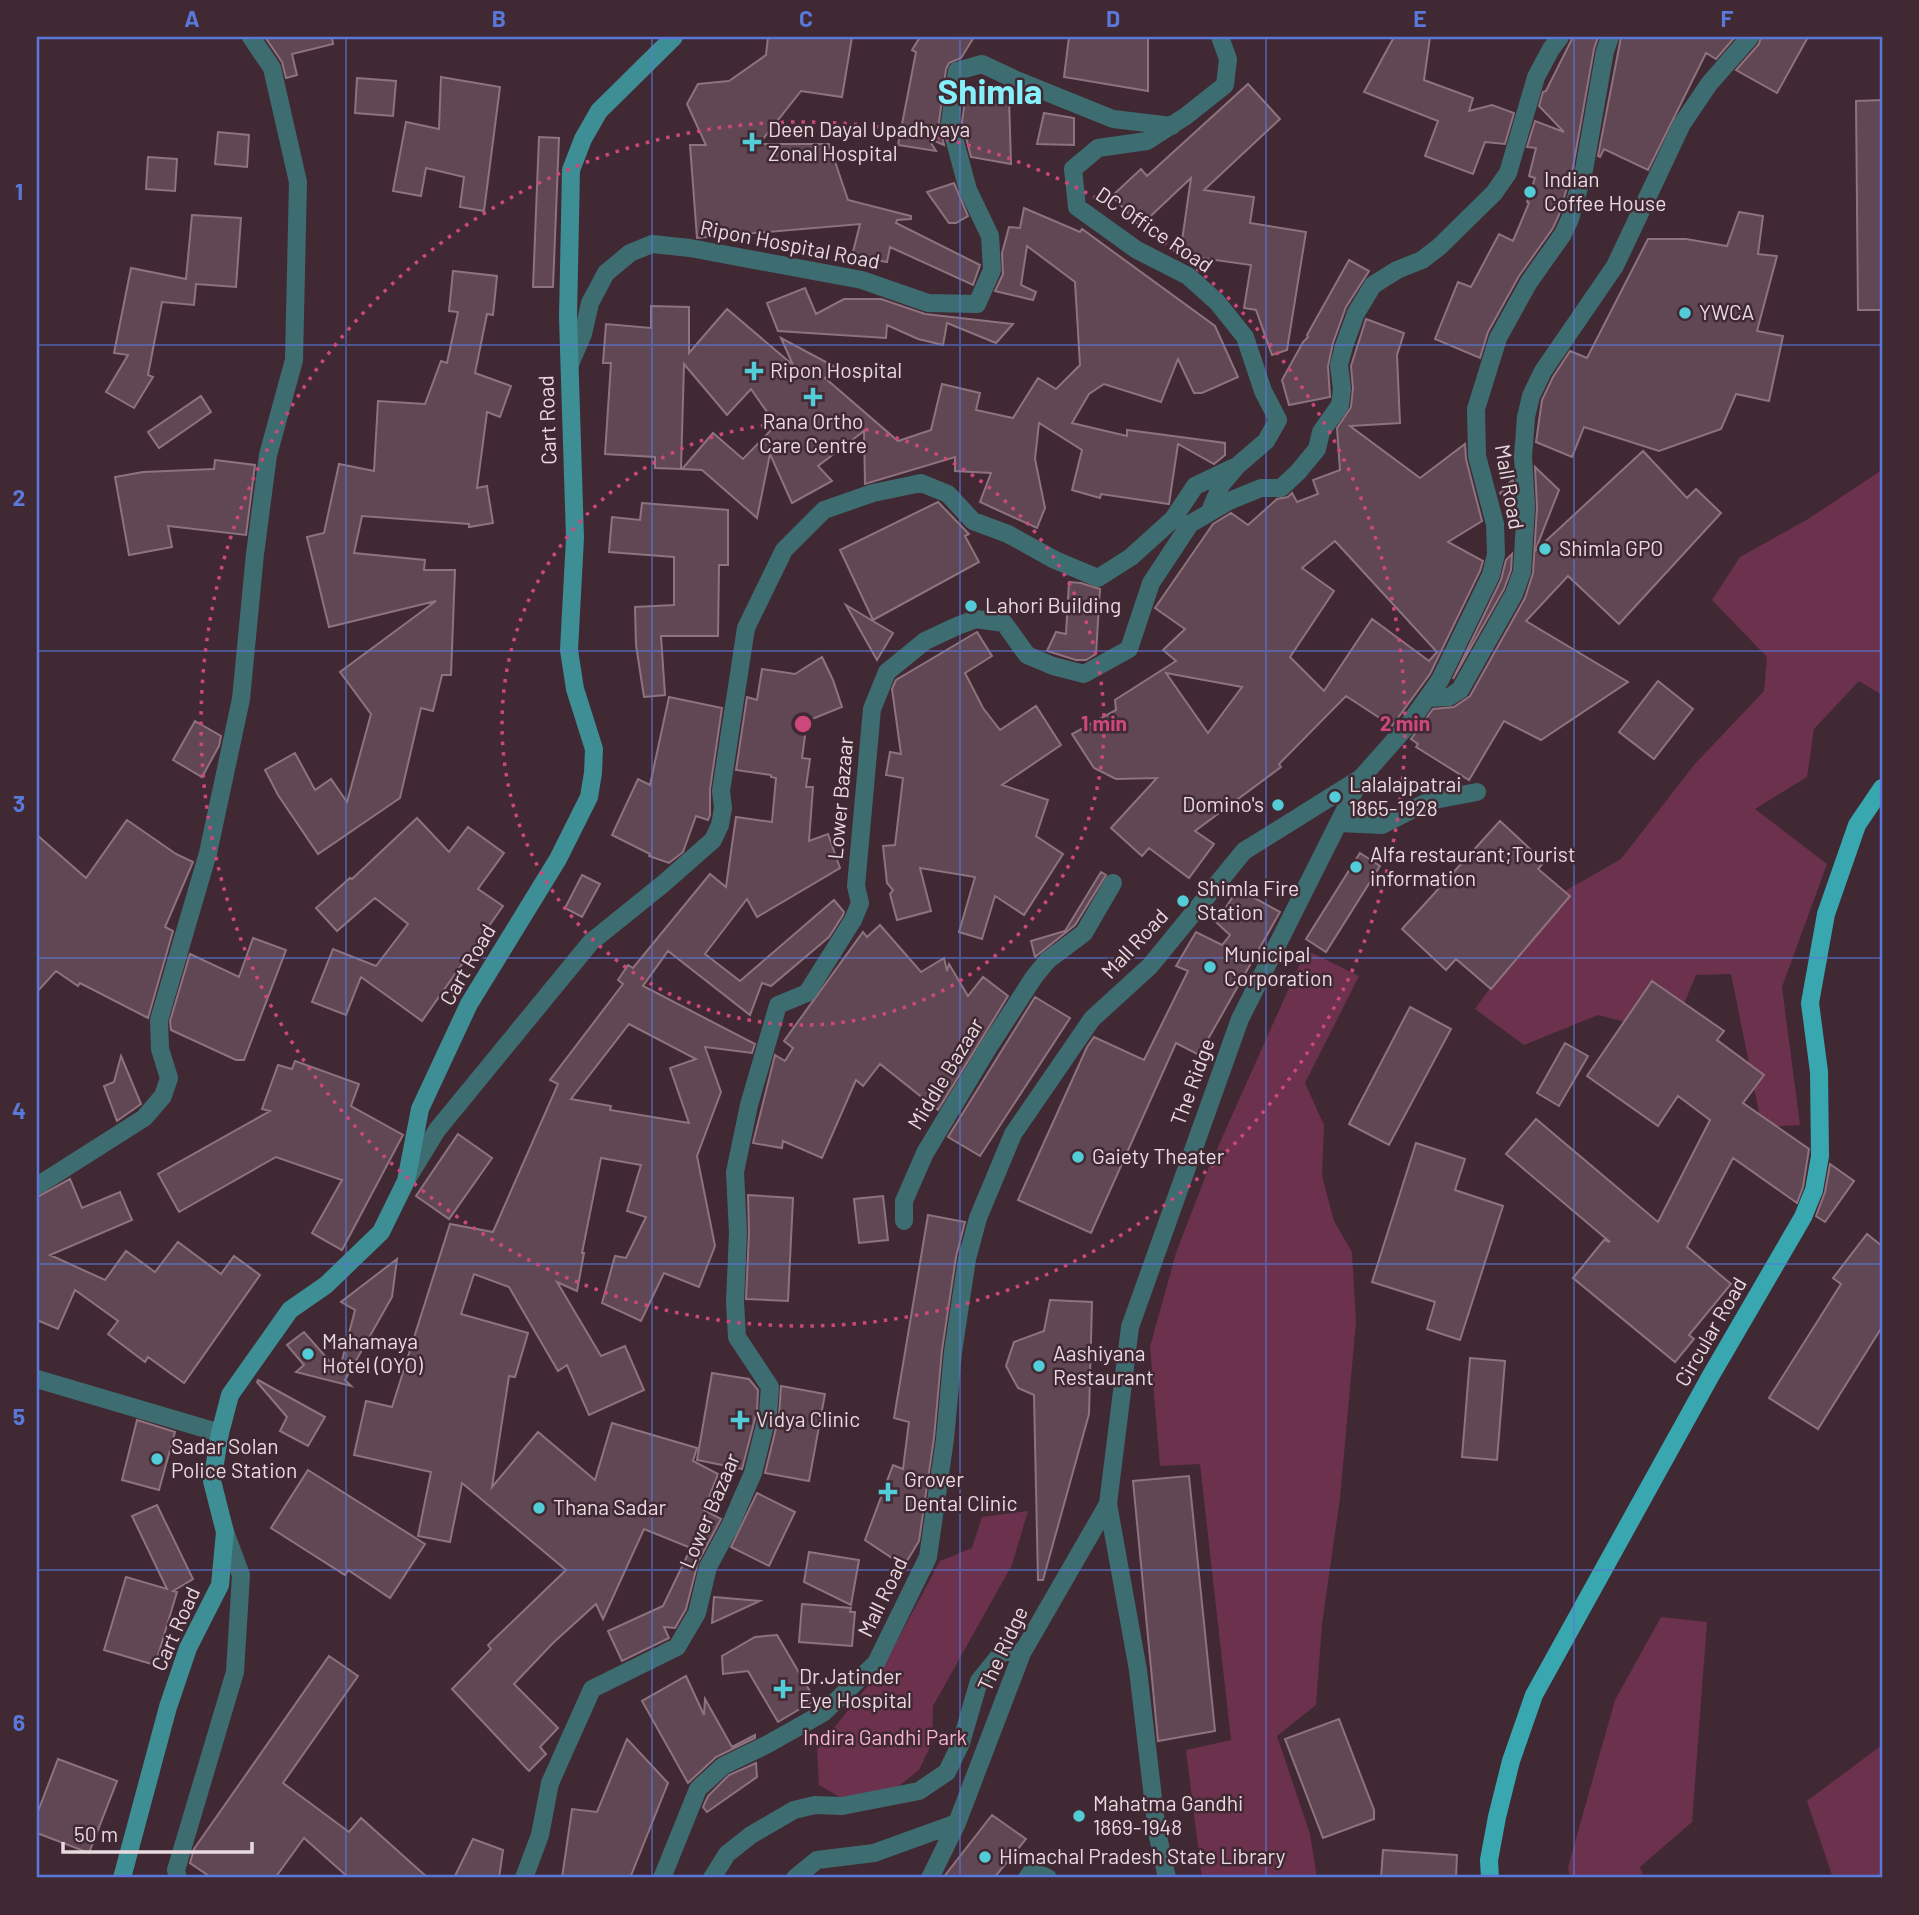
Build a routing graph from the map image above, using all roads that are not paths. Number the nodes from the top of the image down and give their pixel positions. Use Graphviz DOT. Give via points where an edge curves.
graph roads {
  1 [pos="250,37"];
  2 [pos="674,37"];
  3 [pos="1220,37"];
  4 [pos="1560,37"];
  5 [pos="1610,37"];
  6 [pos="1750,37"];
  7 [pos="1172,126"];
  8 [pos="570,364"];
  9 [pos="1237,466"];
  10 [pos="1210,511"];
  11 [pos="1427,698"];
  12 [pos="1361,778"];
  13 [pos="1882,788"];
  14 [pos="1477,792"];
  15 [pos="1339,823"];
  16 [pos="1113,883"];
  17 [pos="406,1181"];
  18 [pos="37,1186"];
  19 [pos="904,1221"];
  20 [pos="37,1379"];
  21 [pos="220,1433"];
  22 [pos="1108,1504"];
  23 [pos="225,1532"];
  24 [pos="1022,1653"];
  25 [pos="957,1823"];
  26 [pos="122,1878"];
  27 [pos="178,1878"];
  28 [pos="524,1878"];
  29 [pos="662,1878"];
  30 [pos="712,1878"];
  31 [pos="795,1878"];
  32 [pos="930,1878"];
  33 [pos="1027,1878"];
  34 [pos="1048,1878"];
  35 [pos="1167,1878"];
  36 [pos="1490,1878"];
  1 -- 18 [label="street" via="272,68 298,195 294,360 268,455 241,699 208,853 159,1020 160,1049 169,1078 163,1096 144,1118"];
  2 -- 8 [label="main road, Cart Road" via="599,111 571,170"];
  3 -- 7 [label="street, DC Office Road" via="1228,59 1225,85"];
  4 -- 10 [label="street, Lower Bazaar" via="1536,77 1508,173 1494,193 1422,260 1373,285 1341,356 1339,405 1321,432 1317,449 1281,488 1261,488"];
  5 -- 11 [label="street, Mall Road" via="1570,219 1498,338 1475,409 1477,456 1495,524 1496,554 1491,575"];
  6 -- 11 [label="street" via="1682,124 1615,266 1543,371 1526,417 1522,572 1460,690 1449,697"];
  7 -- 8 [label="street, Ripon Hospital Road" via="1113,119 982,64 957,71 950,123 968,190 990,236 992,270 977,304 928,303 862,280 652,244 630,253 606,273 590,303"];
  7 -- 9 [label="street, DC Office Road" via="1147,141 1098,148 1073,169 1077,207 1137,250 1188,276 1245,337 1278,420 1266,441"];
  8 -- 17 [label="main road, Cart Road" via="575,538 569,650 575,689 594,750 589,797 558,859 469,1004 420,1109"];
  9 -- 10 [label="street, DC Office Road" via="1221,485"];
  9 -- 17 [label="street" via="1195,486 1174,519 1098,579 974,521 948,494 921,482 824,510 784,550 746,628 721,791 723,808 713,840 591,942 438,1130"];
  10 -- 28 [label="street, Lower Bazaar" via="1190,524 1151,583 1129,649 1109,662 1084,674 1053,666 1027,655 1004,623 976,619 925,640 887,672 872,709 856,886 860,903 807,993 778,1005 735,1172 737,1337 770,1387 753,1473 708,1567 696,1613 677,1647 592,1689 550,1783 540,1835"];
  11 -- 12 [label="street, Mall Road"];
  12 -- 15 [label="street, The Ridge"];
  12 -- 29 [label="street, Mall Road" via="1244,851 1150,966 1092,1019 1013,1134 978,1218 967,1259 928,1557 876,1663 823,1713 723,1766 698,1790"];
  13 -- 36 [label="main road, Circular Road" via="1857,825 1826,914 1810,1003 1819,1072 1820,1156 1814,1190 1534,1695 1497,1816"];
  14 -- 15 [label="street" via="1429,801 1382,825"];
  15 -- 22 [label="street, The Ridge" via="1240,1019 1130,1327"];
  16 -- 19 [label="street, Middle Bazaar" via="1084,933 1048,960 988,1048 925,1153 904,1201"];
  17 -- 21 [label="main road, Cart Road" via="381,1232 326,1285 290,1310 230,1395"];
  20 -- 21 [label="street"];
  21 -- 23 [label="main road, Cart Road" via="212,1481"];
  22 -- 24 [label="street, The Ridge"];
  22 -- 35 [label="street, The Ridge" via="1138,1670 1157,1832"];
  23 -- 26 [label="main road, Cart Road" via="220,1585 188,1648 168,1707"];
  23 -- 27 [label="street" via="241,1574 235,1672 176,1870"];
  24 -- 25 [label="street, The Ridge"];
  24 -- 30 [label="street" via="1003,1651 979,1681 961,1743 947,1772 919,1791 842,1807 815,1805 794,1810 727,1854"];
  25 -- 31 [label="street" via="874,1853 817,1860"];
  25 -- 32 [label="street, The Ridge"];
  33 -- 34 [label="street" via="1031,1871"];
}
